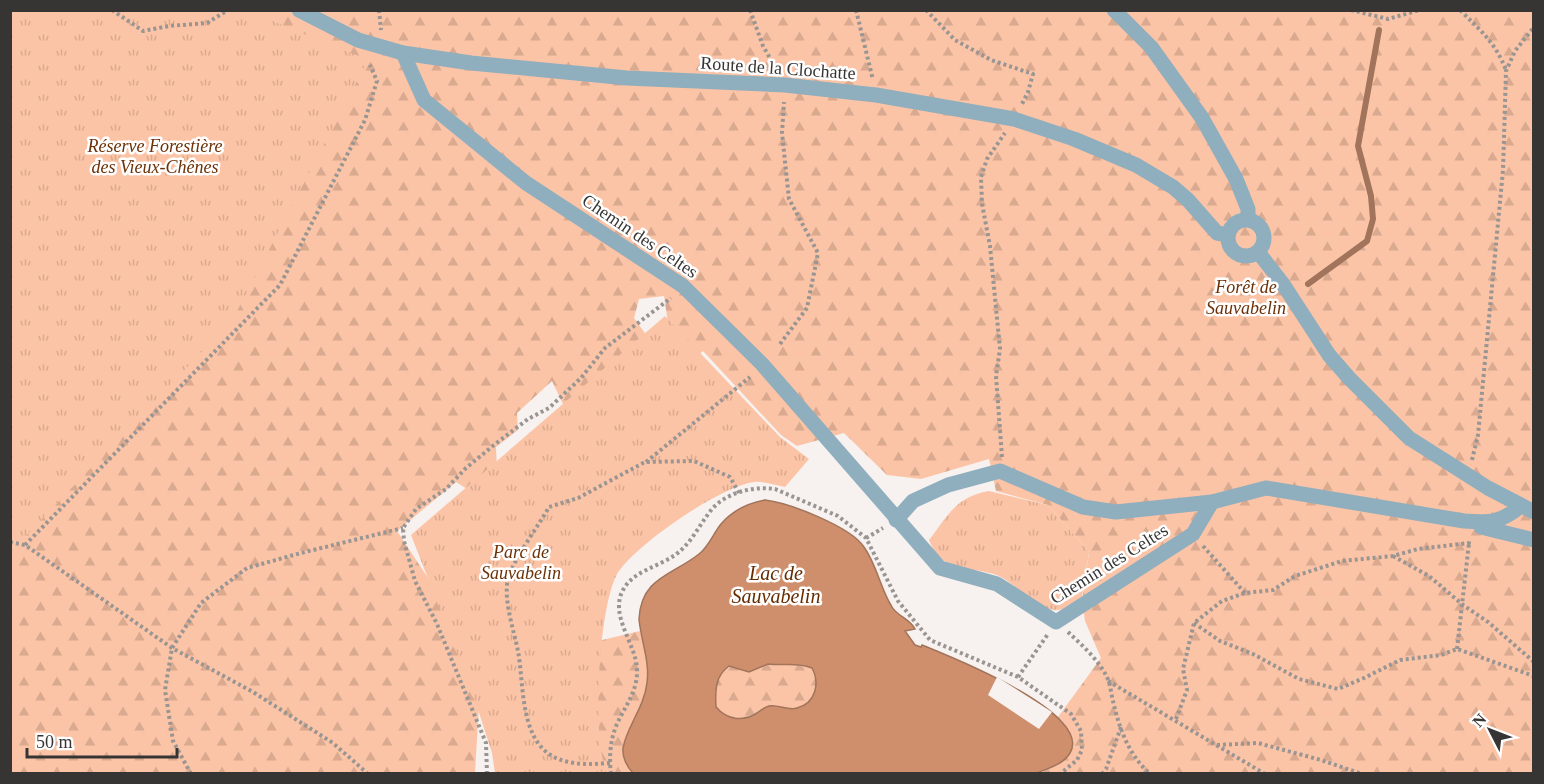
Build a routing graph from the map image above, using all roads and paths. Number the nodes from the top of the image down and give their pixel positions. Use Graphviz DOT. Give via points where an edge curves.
graph roads {
  1 [pos="112,10"];
  2 [pos="228,10"];
  3 [pos="299,10"];
  4 [pos="379,10"];
  5 [pos="750,10"];
  6 [pos="856,10"];
  7 [pos="926,10"];
  8 [pos="1114,10"];
  9 [pos="1144,10"];
  10 [pos="1168,10"];
  11 [pos="1420,10"];
  12 [pos="1460,10"];
  13 [pos="1352,11"];
  14 [pos="1533,27"];
  15 [pos="381,30"];
  16 [pos="404,53"];
  17 [pos="370,65"];
  18 [pos="1506,71"];
  19 [pos="785,85"];
  20 [pos="876,95"];
  21 [pos="1014,119"];
  22 [pos="1248,219"];
  23 [pos="1228,236"];
  24 [pos="1258,252"];
  25 [pos="671,298"];
  26 [pos="780,344"];
  27 [pos="750,376"];
  28 [pos="645,462"];
  29 [pos="1000,471"];
  30 [pos="1466,474"];
  31 [pos="738,493"];
  32 [pos="1212,502"];
  33 [pos="1527,509"];
  34 [pos="896,520"];
  35 [pos="1458,520"];
  36 [pos="403,528"];
  37 [pos="1193,534"];
  38 [pos="1533,540"];
  39 [pos="10,542"];
  40 [pos="1469,543"];
  41 [pos="25,545"];
  42 [pos="1393,556"];
  43 [pos="1245,593"];
  44 [pos="1463,605"];
  45 [pos="1056,621"];
  46 [pos="1194,623"];
  47 [pos="172,648"];
  48 [pos="1458,649"];
  49 [pos="1533,662"];
  50 [pos="1533,676"];
  51 [pos="1018,677"];
  52 [pos="1108,681"];
  53 [pos="1176,719"];
  54 [pos="1120,728"];
  55 [pos="1216,745"];
  56 [pos="610,763"];
  57 [pos="191,774"];
  58 [pos="368,774"];
  59 [pos="487,774"];
  60 [pos="611,774"];
  61 [pos="1060,774"];
  62 [pos="1102,774"];
  63 [pos="1150,774"];
  64 [pos="1265,774"];
  65 [pos="1362,774"];
  1 -- 2 [label="path" via="143,31 207,23"];
  3 -- 16 [label="street, Route de la Clochatte" via="358,40"];
  4 -- 15 [label="path"];
  5 -- 19 [label="path"];
  6 -- 20 [label="path"];
  7 -- 21 [label="path" via="955,40 991,60 1033,74"];
  8 -- 22 [label="street" via="1150,47 1202,118 1236,179 1248,208"];
  9 -- 10 [label="path"];
  11 -- 13 [label="path" via="1388,19"];
  12 -- 18 [label="path" via="1499,51"];
  14 -- 18 [label="path"];
  16 -- 19 [label="street, Route de la Clochatte" via="627,78"];
  16 -- 34 [label="street, Chemin des Celtes" via="424,100 526,183 683,286 762,364"];
  17 -- 41 [label="path" via="377,81 365,120 280,285"];
  18 -- 30 [label="path" via="1503,170 1479,435"];
  19 -- 20 [label="street, Route de la Clochatte"];
  19 -- 26 [label="path" via="782,133 789,199 818,253 807,308"];
  20 -- 21 [label="street, Route de la Clochatte"];
  21 -- 23 [label="street, Route de la Clochatte" via="1136,165 1173,187 1217,233"];
  21 -- 29 [label="path" via="987,159 981,177 1000,349 996,376"];
  22 -- 23 [label="street" via="1231,226"];
  22 -- 24 [label="street" via="1264,232"];
  23 -- 24 [label="street" via="1229,246 1237,254"];
  24 -- 30 [label="street" via="1349,378 1409,438"];
  25 -- 36 [label="path" via="606,348 549,408 528,419 446,489 416,509"];
  27 -- 28 [label="path"];
  28 -- 31 [label="path" via="694,461 730,477"];
  28 -- 56 [label="path" via="578,498 549,507 508,578 510,617 525,707 537,742 546,752 567,762"];
  29 -- 32 [label="street, Chemin des Celtes" via="1083,507 1116,512"];
  29 -- 34 [label="street" via="948,485 913,501"];
  30 -- 33 [label="street"];
  31 -- 51 [label="path" via="775,489 838,516 866,538 898,601 930,640"];
  31 -- 56 [label="path" via="714,507 685,547 638,575 622,591 620,615 635,657 636,681 612,736"];
  32 -- 35 [label="street, Chemin des Celtes" via="1266,488"];
  32 -- 37 [label="street, Chemin des Celtes"];
  33 -- 35 [label="street, Chemin des Celtes" via="1492,523"];
  34 -- 45 [label="street, Chemin des Celtes" via="940,568 997,584"];
  35 -- 38 [label="street, Chemin des Celtes"];
  35 -- 40 [label="path"];
  36 -- 47 [label="path" via="247,568 201,603"];
  36 -- 59 [label="path" via="415,581 486,743"];
  37 -- 43 [label="path"];
  37 -- 45 [label="street, Chemin des Celtes"];
  39 -- 41 [label="path"];
  40 -- 42 [label="path"];
  40 -- 44 [label="path"];
  41 -- 47 [label="path"];
  42 -- 43 [label="path" via="1342,561 1295,576 1273,591"];
  42 -- 44 [label="path" via="1429,576"];
  43 -- 46 [label="path" via="1222,601"];
  44 -- 48 [label="path"];
  44 -- 49 [label="path"];
  45 -- 51 [label="path"];
  45 -- 52 [label="path" via="1089,652"];
  46 -- 48 [label="path" via="1220,641 1299,679 1338,689 1400,660"];
  46 -- 53 [label="path" via="1183,669 1187,690"];
  47 -- 57 [label="path" via="165,690 173,741"];
  47 -- 58 [label="path" via="253,692 333,743"];
  48 -- 50 [label="path"];
  51 -- 61 [label="path" via="1071,714 1081,730 1082,750 1077,760"];
  52 -- 53 [label="path"];
  52 -- 54 [label="path"];
  53 -- 55 [label="path"];
  54 -- 62 [label="path"];
  54 -- 63 [label="path" via="1135,757"];
  55 -- 64 [label="path"];
  55 -- 65 [label="path" via="1258,743"];
  56 -- 60 [label="path"];
}
